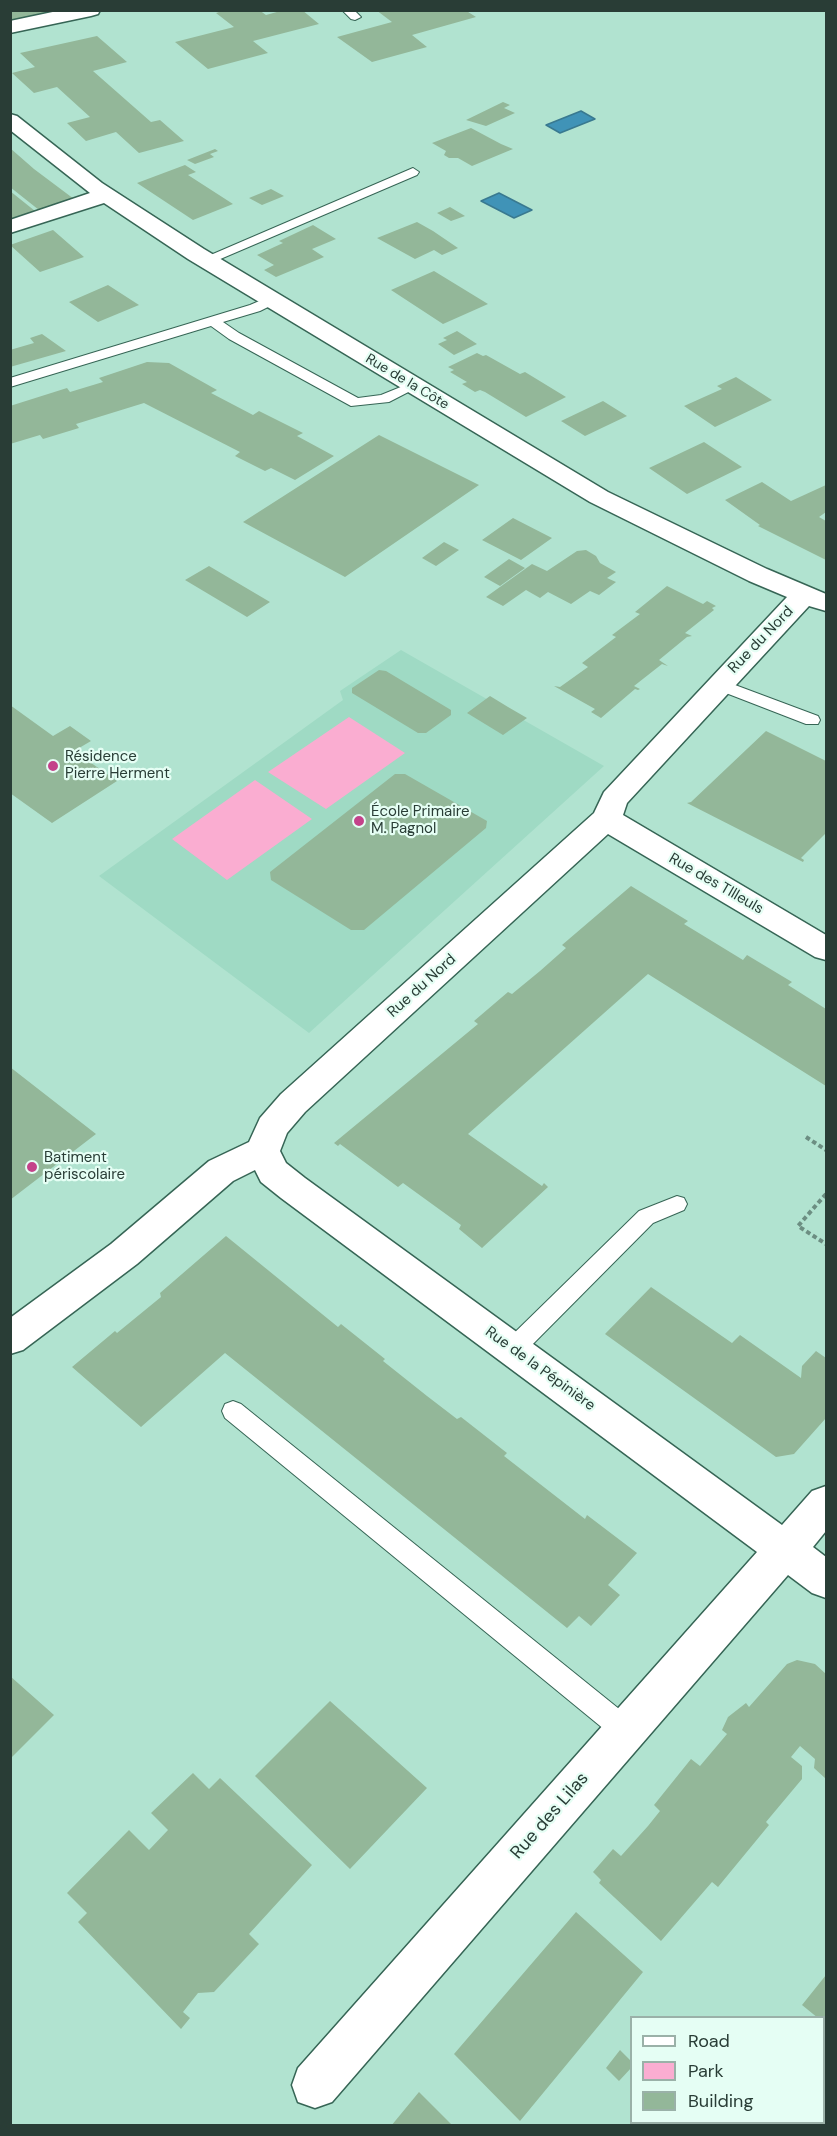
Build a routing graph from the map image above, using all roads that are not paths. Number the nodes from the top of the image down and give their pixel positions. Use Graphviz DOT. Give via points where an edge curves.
graph roads {
  1 [pos="91,10"];
  2 [pos="10,27"];
  3 [pos="10,120"];
  4 [pos="413,172"];
  5 [pos="106,195"];
  6 [pos="10,227"];
  7 [pos="206,260"];
  8 [pos="271,300"];
  9 [pos="213,321"];
  10 [pos="10,383"];
  11 [pos="413,386"];
  12 [pos="815,599"];
  13 [pos="719,684"];
  14 [pos="812,720"];
  15 [pos="607,818"];
  16 [pos="826,949"];
  17 [pos="263,1151"];
  18 [pos="677,1204"];
  19 [pos="10,1339"];
  20 [pos="513,1349"];
  21 [pos="233,1411"];
  22 [pos="826,1503"];
  23 [pos="785,1549"];
  24 [pos="826,1580"];
  25 [pos="625,1730"];
  26 [pos="315,2085"];
  1 -- 2 [label="street"];
  3 -- 5 [label="street, Rue de la Côte"];
  4 -- 7 [label="lane"];
  5 -- 6 [label="street"];
  5 -- 7 [label="street, Rue de la Côte"];
  7 -- 8 [label="street, Rue de la Côte"];
  8 -- 9 [label="lane"];
  8 -- 11 [label="street, Rue de la Côte"];
  9 -- 10 [label="lane"];
  9 -- 11 [label="lane" via="356,403 384,399"];
  11 -- 12 [label="street, Rue de la Côte" via="599,497"];
  12 -- 13 [label="street, Rue du Nord"];
  13 -- 14 [label="lane"];
  13 -- 15 [label="street, Rue du Nord" via="614,799"];
  15 -- 16 [label="street, Rue des TIlleuls"];
  15 -- 17 [label="street, Rue du Nord" via="293,1103 272,1126"];
  17 -- 19 [label="street" via="221,1171 124,1254"];
  17 -- 20 [label="street, Rue de la Pépinière" via="273,1172 293,1188"];
  18 -- 20 [label="lane" via="646,1217"];
  20 -- 23 [label="street, Rue de la Pépinière"];
  21 -- 25 [label="lane"];
  22 -- 23 [label="street"];
  23 -- 24 [label="street, Rue de la Pépinière"];
  23 -- 25 [label="street, Rue des Lilas"];
  25 -- 26 [label="street, Rue des Lilas"];
}
